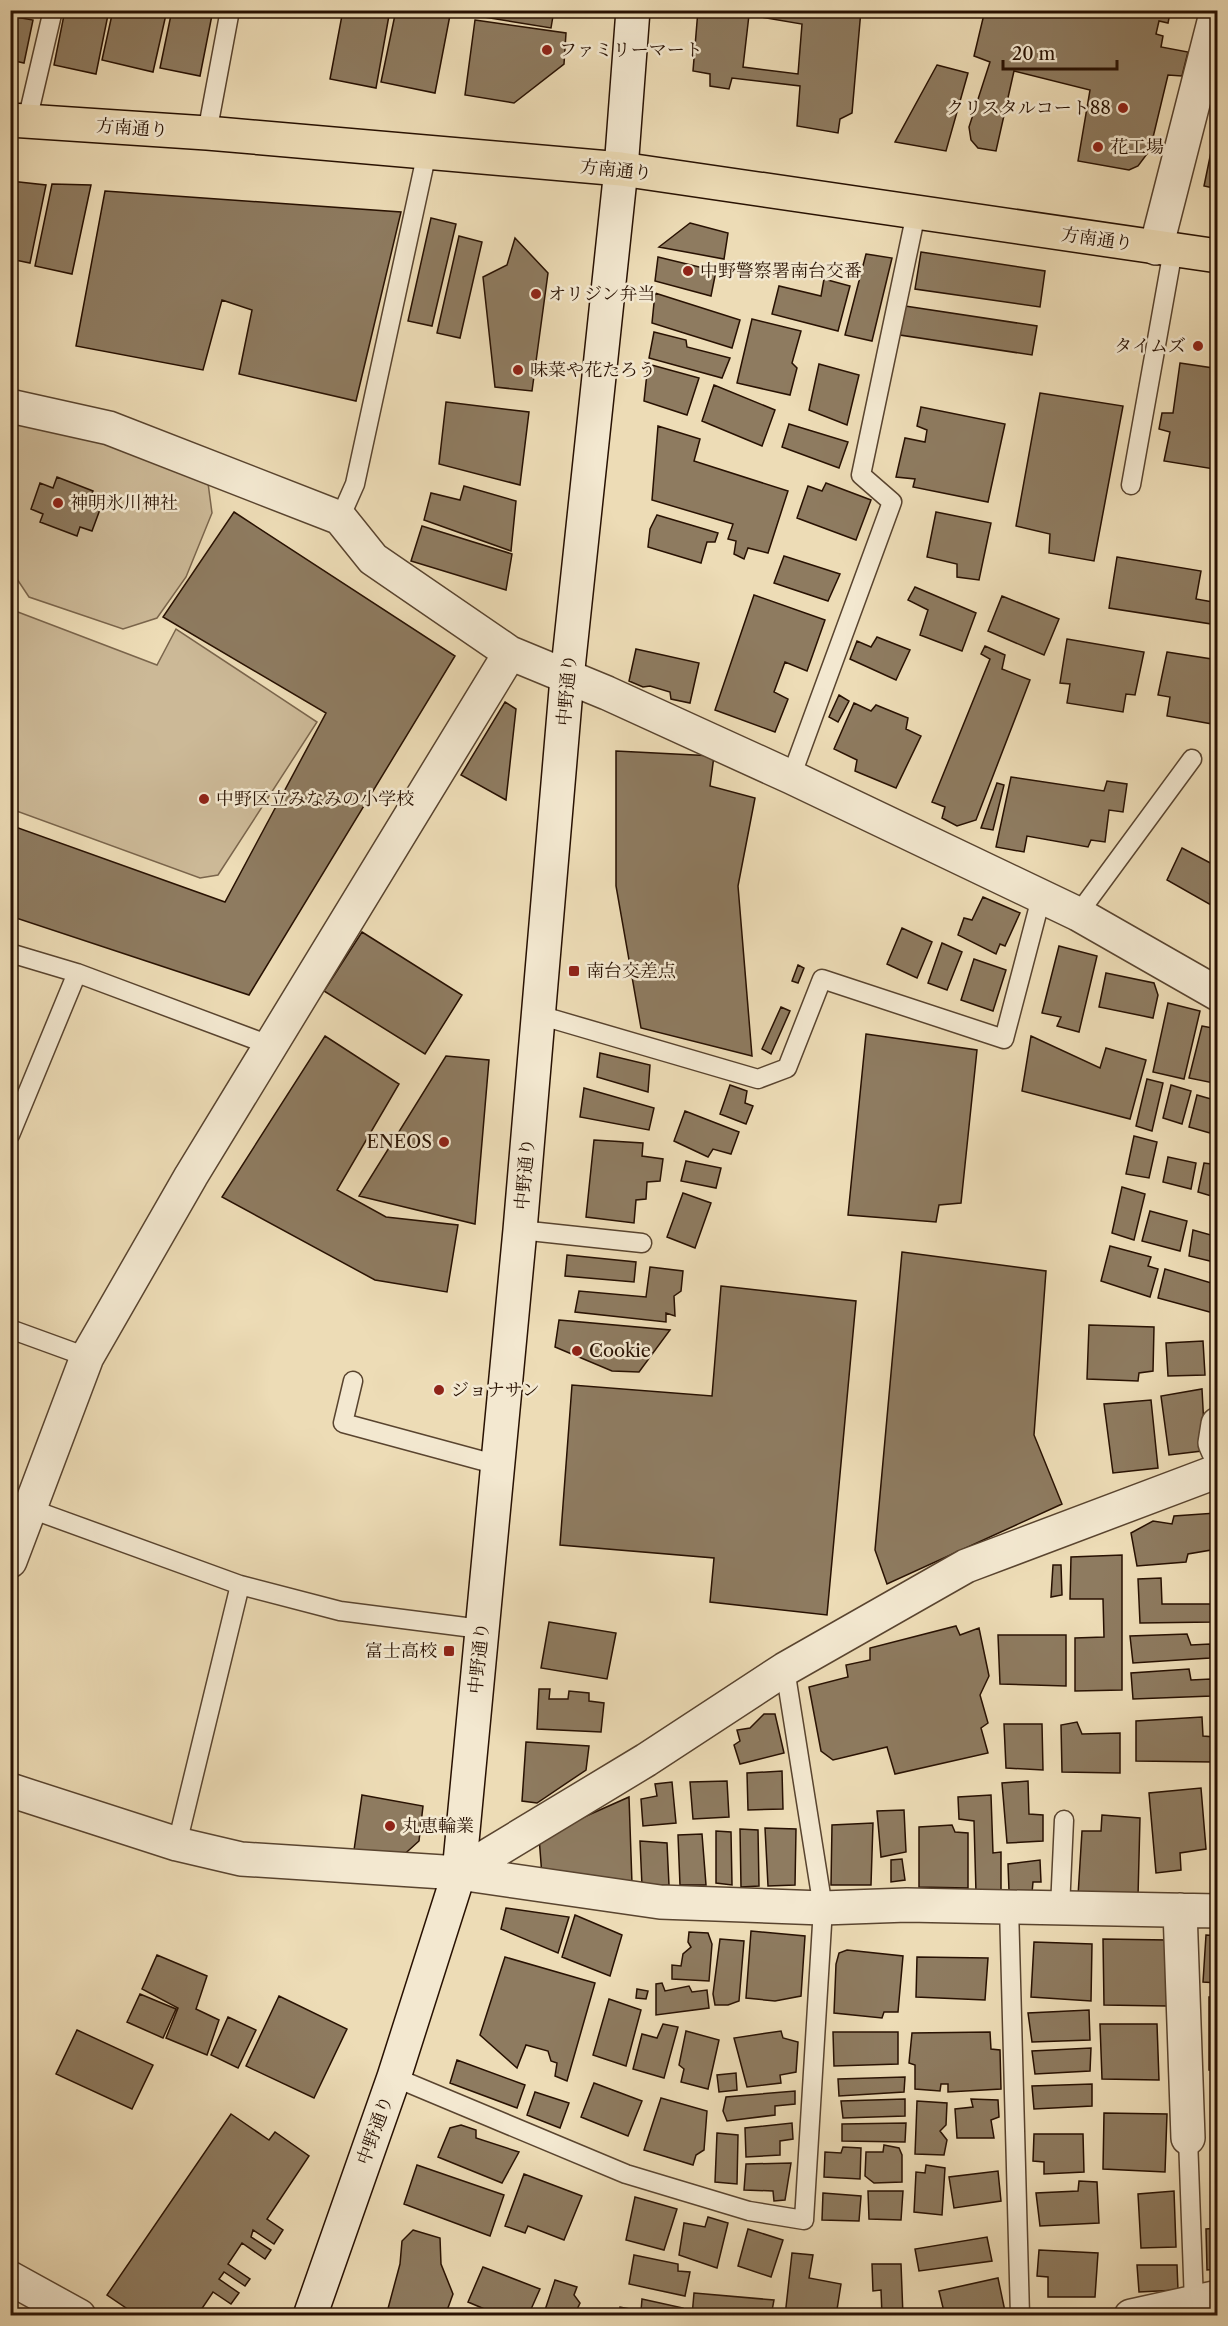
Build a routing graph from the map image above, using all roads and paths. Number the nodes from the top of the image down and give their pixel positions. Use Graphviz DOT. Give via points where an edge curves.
graph roads {
  1 [pos="53,10"];
  2 [pos="230,10"];
  3 [pos="633,10"];
  4 [pos="1217,10"];
  5 [pos="19,121"];
  6 [pos="207,133"];
  7 [pos="427,152"];
  8 [pos="621,169"];
  9 [pos="916,213"];
  10 [pos="1165,249"];
  11 [pos="1218,256"];
  12 [pos="10,406"];
  13 [pos="1131,484"];
  14 [pos="340,518"];
  15 [pos="498,643"];
  16 [pos="567,678"];
  17 [pos="1192,759"];
  18 [pos="791,777"];
  19 [pos="1041,898"];
  20 [pos="1077,915"];
  21 [pos="10,953"];
  22 [pos="77,973"];
  23 [pos="1218,993"];
  24 [pos="539,1015"];
  25 [pos="272,1046"];
  26 [pos="10,1136"];
  27 [pos="520,1230"];
  28 [pos="642,1244"];
  29 [pos="10,1329"];
  30 [pos="87,1357"];
  31 [pos="353,1381"];
  32 [pos="1218,1424"];
  33 [pos="1218,1450"];
  34 [pos="498,1465"];
  35 [pos="1218,1471"];
  36 [pos="31,1509"];
  37 [pos="10,1561"];
  38 [pos="240,1585"];
  39 [pos="481,1629"];
  40 [pos="785,1669"];
  41 [pos="10,1790"];
  42 [pos="1064,1820"];
  43 [pos="177,1844"];
  44 [pos="459,1873"];
  45 [pos="1009,1907"];
  46 [pos="823,1908"];
  47 [pos="1060,1908"];
  48 [pos="1180,1910"];
  49 [pos="1218,1911"];
  50 [pos="394,2077"];
  51 [pos="1188,2138"];
  52 [pos="10,2278"];
  53 [pos="1206,2300"];
  54 [pos="79,2316"];
  55 [pos="310,2316"];
  56 [pos="1020,2316"];
  57 [pos="1131,2316"];
  1 -- 5 [label="lane"];
  2 -- 6 [label="lane"];
  3 -- 8 [label="street, 中野通り"];
  4 -- 10 [label="street"];
  5 -- 6 [label="main road, 方南通り"];
  6 -- 7 [label="main road, 方南通り"];
  7 -- 8 [label="main road, 方南通り"];
  7 -- 14 [label="lane" via="355,484"];
  8 -- 9 [label="main road, 方南通り"];
  8 -- 16 [label="street, 中野通り"];
  9 -- 10 [label="main road, 方南通り"];
  9 -- 18 [label="lane" via="861,475 892,502"];
  10 -- 11 [label="main road, 方南通り"];
  10 -- 13 [label="lane"];
  12 -- 14 [label="street" via="108,428"];
  14 -- 15 [label="street" via="373,559"];
  15 -- 16 [label="street"];
  15 -- 25 [label="street"];
  16 -- 18 [label="street"];
  16 -- 24 [label="street, 中野通り"];
  17 -- 20 [label="lane"];
  18 -- 19 [label="street"];
  19 -- 20 [label="street"];
  19 -- 24 [label="lane" via="1004,1039 822,979 787,1068 758,1079"];
  20 -- 23 [label="street"];
  21 -- 22 [label="lane"];
  22 -- 25 [label="lane"];
  22 -- 26 [label="lane"];
  24 -- 27 [label="street, 中野通り"];
  25 -- 30 [label="street" via="191,1176"];
  27 -- 28 [label="lane"];
  27 -- 34 [label="street, 中野通り"];
  29 -- 30 [label="lane"];
  30 -- 36 [label="street"];
  31 -- 34 [label="lane" via="343,1423"];
  32 -- 33 [label="street"];
  34 -- 39 [label="street, 中野通り"];
  35 -- 40 [label="street" via="966,1566"];
  36 -- 37 [label="street"];
  36 -- 38 [label="lane"];
  38 -- 39 [label="lane" via="339,1611"];
  38 -- 43 [label="lane"];
  39 -- 44 [label="street, 中野通り"];
  40 -- 44 [label="street" via="646,1760"];
  40 -- 46 [label="lane"];
  41 -- 43 [label="street"];
  42 -- 47 [label="lane"];
  43 -- 44 [label="street" via="241,1859"];
  44 -- 46 [label="street" via="660,1902"];
  44 -- 50 [label="street, 中野通り"];
  45 -- 46 [label="street"];
  45 -- 47 [label="street"];
  45 -- 56 [label="lane"];
  46 -- 50 [label="lane" via="804,2220 749,2211 626,2174"];
  47 -- 48 [label="street"];
  48 -- 49 [label="street"];
  48 -- 51 [label="street"];
  50 -- 55 [label="street, 中野通り"];
  51 -- 53 [label="lane"];
  52 -- 54 [label="street"];
  53 -- 57 [label="street"];
}
